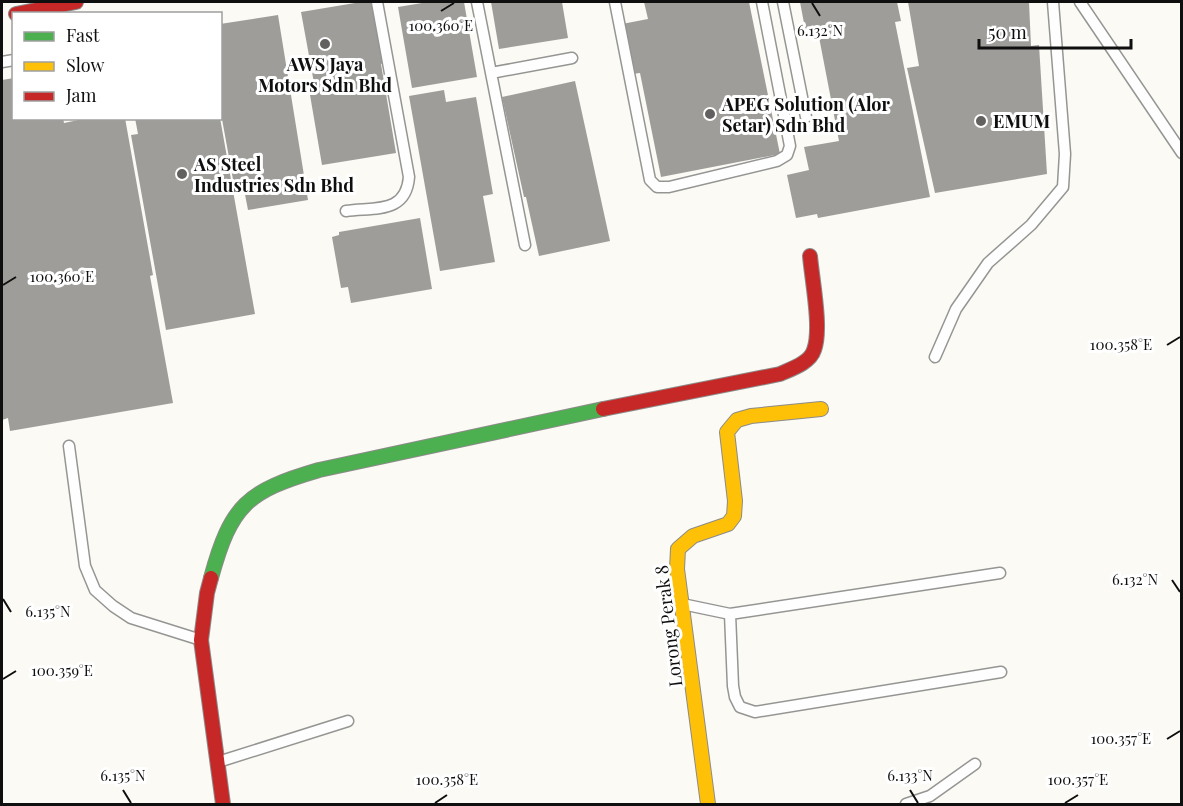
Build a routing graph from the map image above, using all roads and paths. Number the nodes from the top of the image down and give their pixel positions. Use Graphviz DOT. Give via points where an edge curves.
graph roads {
  1 [pos="76,2"];
  2 [pos="377,2"];
  3 [pos="477,2"];
  4 [pos="615,2"];
  5 [pos="762,2"];
  6 [pos="783,2"];
  7 [pos="1053,2"];
  8 [pos="1080,2"];
  9 [pos="47,10"];
  10 [pos="31,12"];
  11 [pos="572,58"];
  12 [pos="491,73"];
  13 [pos="806,117"];
  14 [pos="1182,153"];
  15 [pos="346,211"];
  16 [pos="525,245"];
  17 [pos="810,256"];
  18 [pos="935,357"];
  19 [pos="821,409"];
  20 [pos="69,446"];
  21 [pos="1000,573"];
  22 [pos="683,604"];
  23 [pos="730,614"];
  24 [pos="201,640"];
  25 [pos="1001,672"];
  26 [pos="348,721"];
  27 [pos="218,762"];
  28 [pos="975,764"];
  29 [pos="223,804"];
  30 [pos="708,804"];
  31 [pos="906,804"];
  1 -- 9 [label="street"];
  2 -- 15 [label="lane" via="408,186 394,205"];
  3 -- 12 [label="lane"];
  4 -- 5 [label="lane" via="650,180 657,188 766,164 787,155 790,146"];
  6 -- 13 [label="lane"];
  7 -- 18 [label="lane" via="1065,154 1063,188 1031,225 988,263 956,309"];
  8 -- 14 [label="lane"];
  9 -- 10 [label="street"];
  11 -- 12 [label="lane"];
  12 -- 16 [label="lane"];
  17 -- 24 [label="street" via="817,329 814,352 800,365 780,374 319,470 282,481 250,499 230,523 217,557 207,593"];
  19 -- 22 [label="street, Lorong Perak 8" via="751,416 738,420 727,432 734,516 728,524 693,536 678,549"];
  20 -- 24 [label="lane" via="85,566 95,590 131,618"];
  21 -- 23 [label="lane"];
  22 -- 23 [label="lane"];
  22 -- 30 [label="street, Lorong Perak 8"];
  23 -- 25 [label="lane" via="735,696 740,707 755,712"];
  24 -- 27 [label="street"];
  26 -- 27 [label="lane"];
  27 -- 29 [label="street"];
  28 -- 31 [label="lane" via="930,796"];
}
